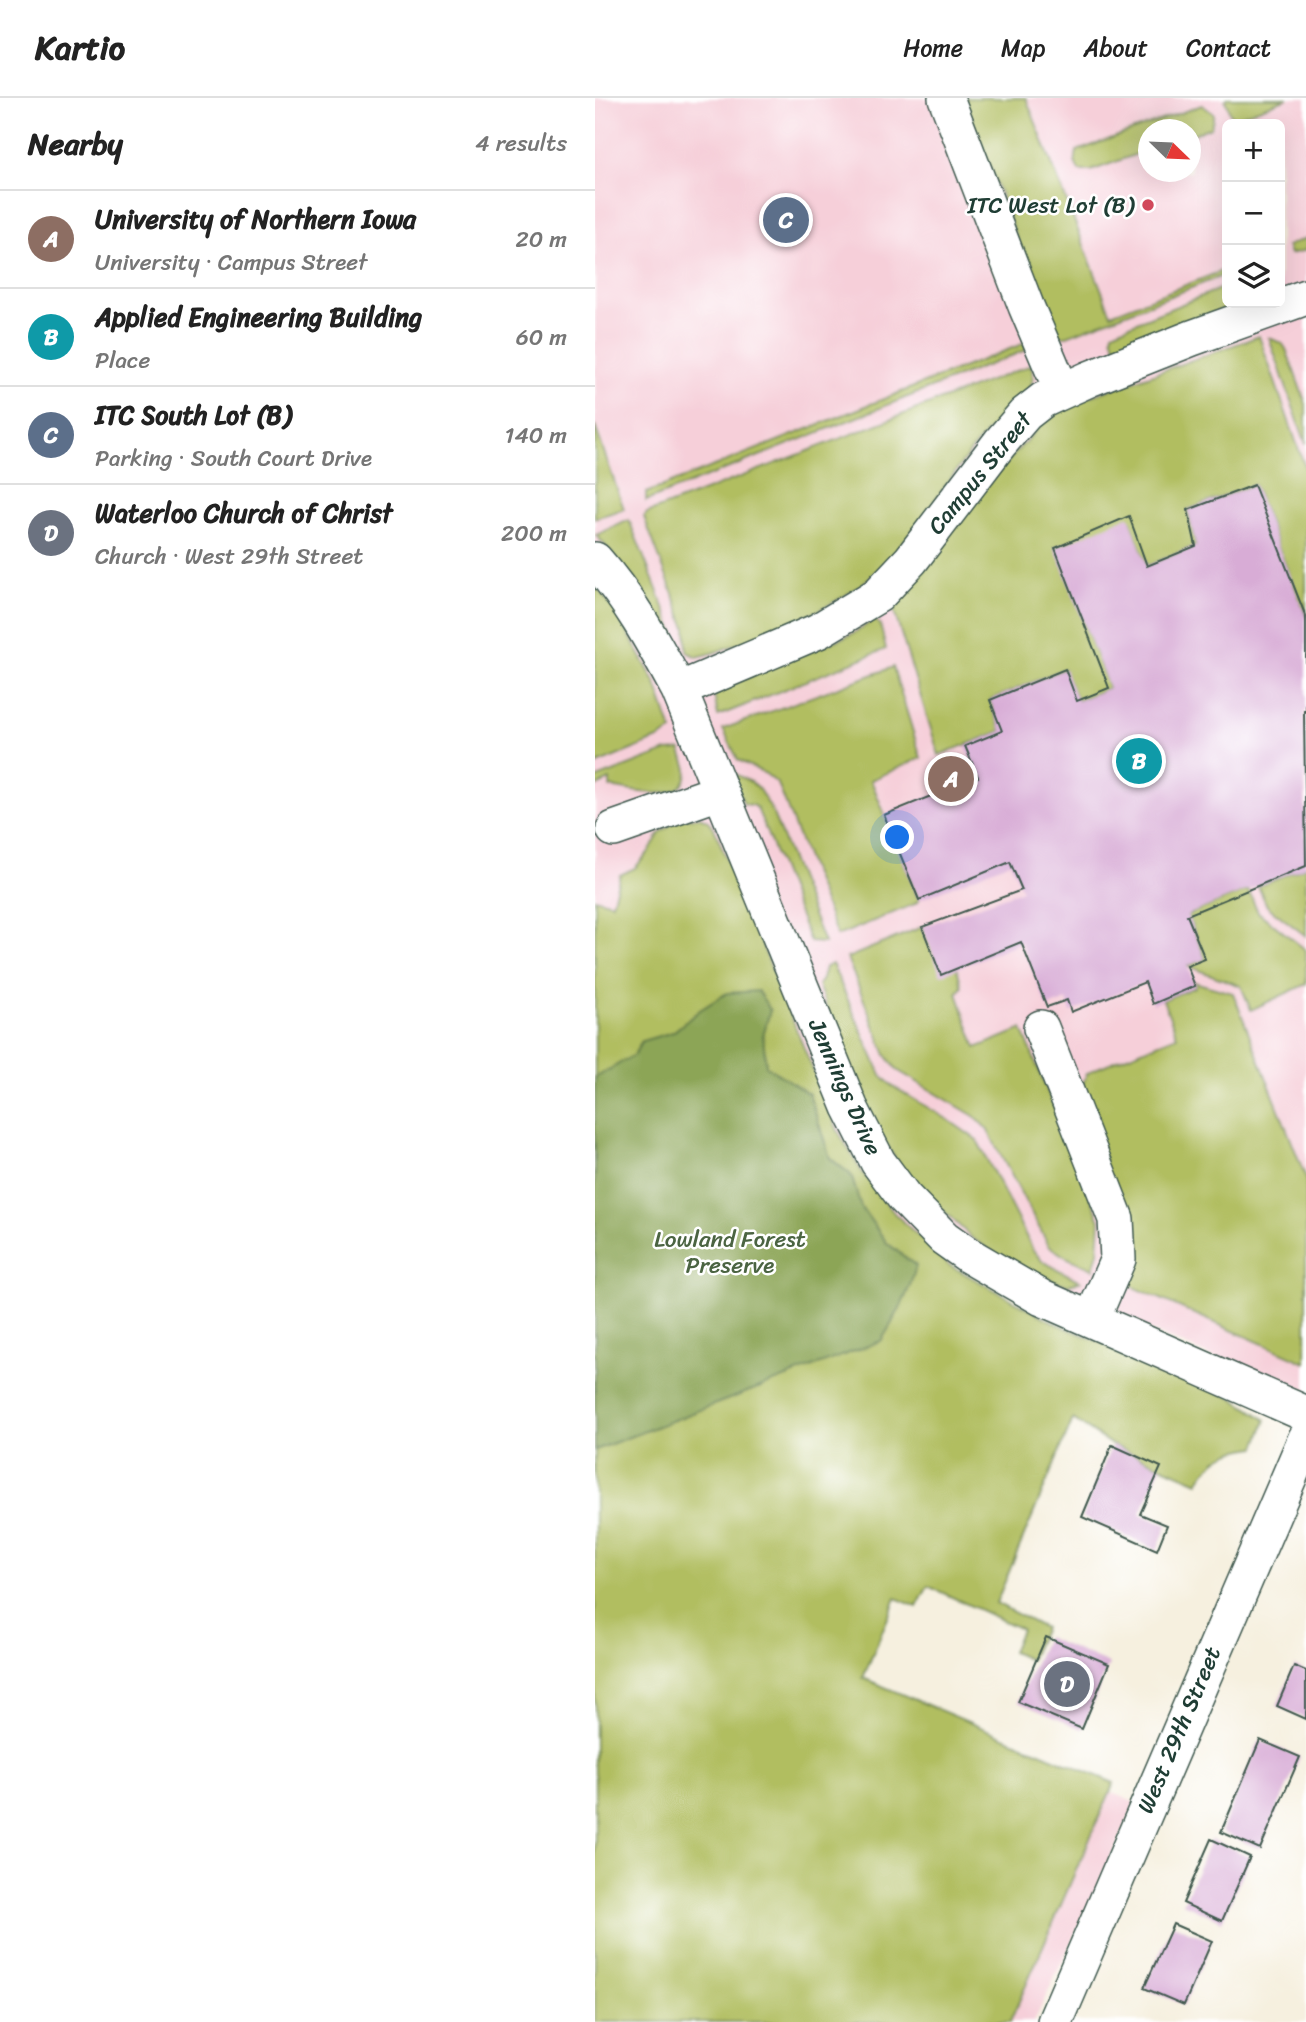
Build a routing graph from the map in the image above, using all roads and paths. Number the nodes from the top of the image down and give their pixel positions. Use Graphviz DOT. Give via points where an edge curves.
graph roads {
  1 [pos="946,98"];
  2 [pos="1306,297"];
  3 [pos="1062,391"];
  4 [pos="595,560"];
  5 [pos="679,690"];
  6 [pos="719,792"];
  7 [pos="614,829"];
  8 [pos="1041,1028"];
  9 [pos="1092,1319"];
  10 [pos="1306,1414"];
  11 [pos="1306,1438"];
  12 [pos="1055,2022"];
  1 -- 3 [label="street"];
  2 -- 3 [label="street, Campus Street"];
  3 -- 5 [label="street, Campus Street" via="1025,414 911,560 878,595 818,631"];
  4 -- 5 [label="street, Jennings Drive" via="643,625"];
  5 -- 6 [label="street, Jennings Drive"];
  6 -- 7 [label="street"];
  6 -- 9 [label="street, Jennings Drive" via="877,1162 904,1197 952,1244 1042,1298"];
  8 -- 9 [label="street" via="1116,1219 1118,1259"];
  9 -- 10 [label="street, Jennings Drive"];
  11 -- 12 [label="street, West 29th Street"];
}
